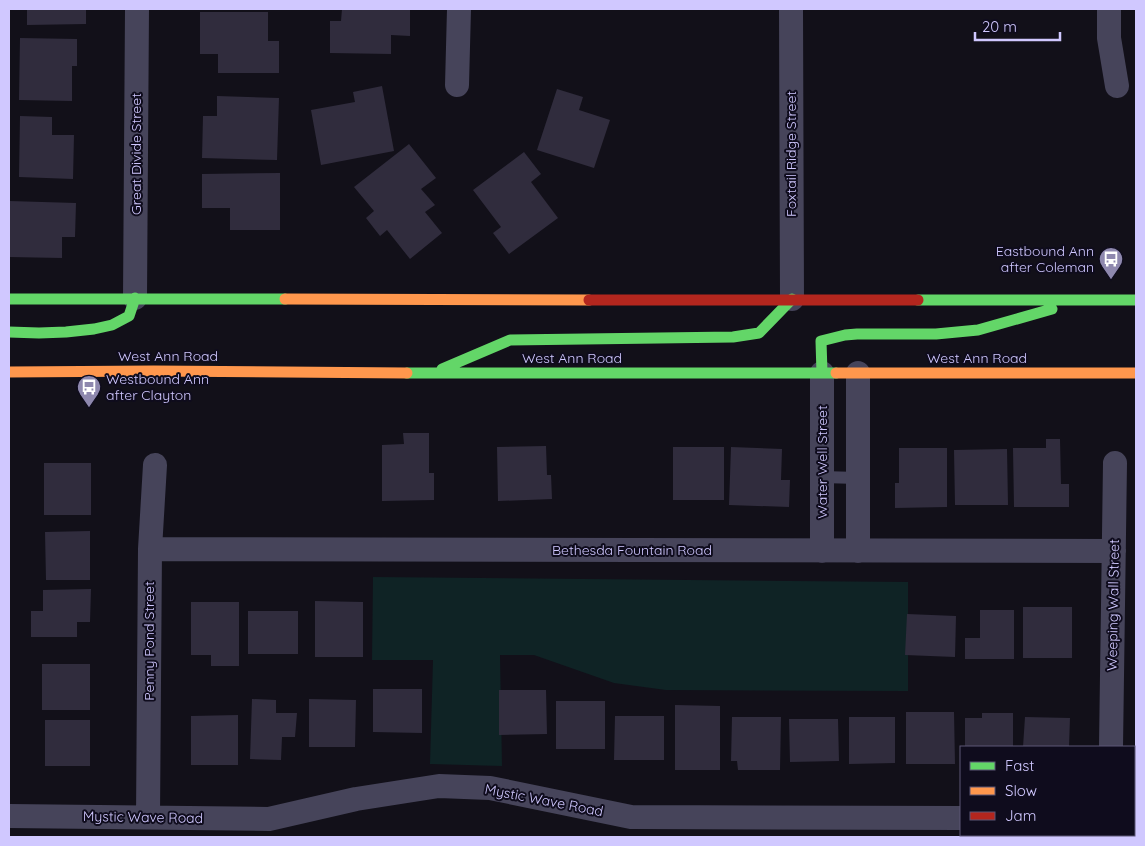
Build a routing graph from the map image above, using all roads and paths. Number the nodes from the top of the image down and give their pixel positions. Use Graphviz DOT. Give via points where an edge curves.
graph roads {
  1 [pos="137,9"];
  2 [pos="459,9"];
  3 [pos="791,9"];
  4 [pos="1110,9"];
  5 [pos="457,85"];
  6 [pos="1117,86"];
  7 [pos="9,298"];
  8 [pos="135,298"];
  9 [pos="792,299"];
  10 [pos="1088,300"];
  11 [pos="1136,300"];
  12 [pos="9,332"];
  13 [pos="9,372"];
  14 [pos="432,373"];
  15 [pos="822,373"];
  16 [pos="858,373"];
  17 [pos="1136,373"];
  18 [pos="1115,463"];
  19 [pos="155,465"];
  20 [pos="822,477"];
  21 [pos="858,478"];
  22 [pos="150,549"];
  23 [pos="822,551"];
  24 [pos="858,551"];
  25 [pos="1114,551"];
  26 [pos="1111,746"];
  27 [pos="9,816"];
  28 [pos="148,817"];
  29 [pos="960,818"];
  1 -- 8 [label="street, Great Divide Street"];
  2 -- 5 [label="street"];
  3 -- 9 [label="street, Foxtail Ridge Street"];
  4 -- 6 [label="street" via="1109,38"];
  7 -- 8 [label="main road"];
  8 -- 9 [label="main road"];
  8 -- 12 [label="main road" via="129,316 112,325 66,332"];
  9 -- 10 [label="main road"];
  9 -- 14 [label="main road" via="759,333 733,337 510,340"];
  10 -- 11 [label="main road"];
  10 -- 15 [label="main road" via="978,330 936,334 857,334 821,341"];
  13 -- 14 [label="main road, West Ann Road"];
  14 -- 15 [label="main road, West Ann Road"];
  15 -- 16 [label="main road, West Ann Road"];
  15 -- 20 [label="street, Water Well Street"];
  16 -- 17 [label="main road, West Ann Road"];
  16 -- 21 [label="street"];
  18 -- 25 [label="street, Weeping Wall Street"];
  19 -- 22 [label="street, Penny Pond Street"];
  20 -- 21 [label="lane"];
  20 -- 23 [label="street, Water Well Street"];
  21 -- 24 [label="street"];
  22 -- 23 [label="street, Bethesda Fountain Road"];
  22 -- 28 [label="street, Penny Pond Street"];
  23 -- 24 [label="street, Bethesda Fountain Road"];
  24 -- 25 [label="street, Bethesda Fountain Road"];
  25 -- 26 [label="street, Weeping Wall Street"];
  27 -- 28 [label="street, Mystic Wave Road"];
  28 -- 29 [label="street, Mystic Wave Road" via="269,819 356,799 439,786 490,788 631,817"];
}
